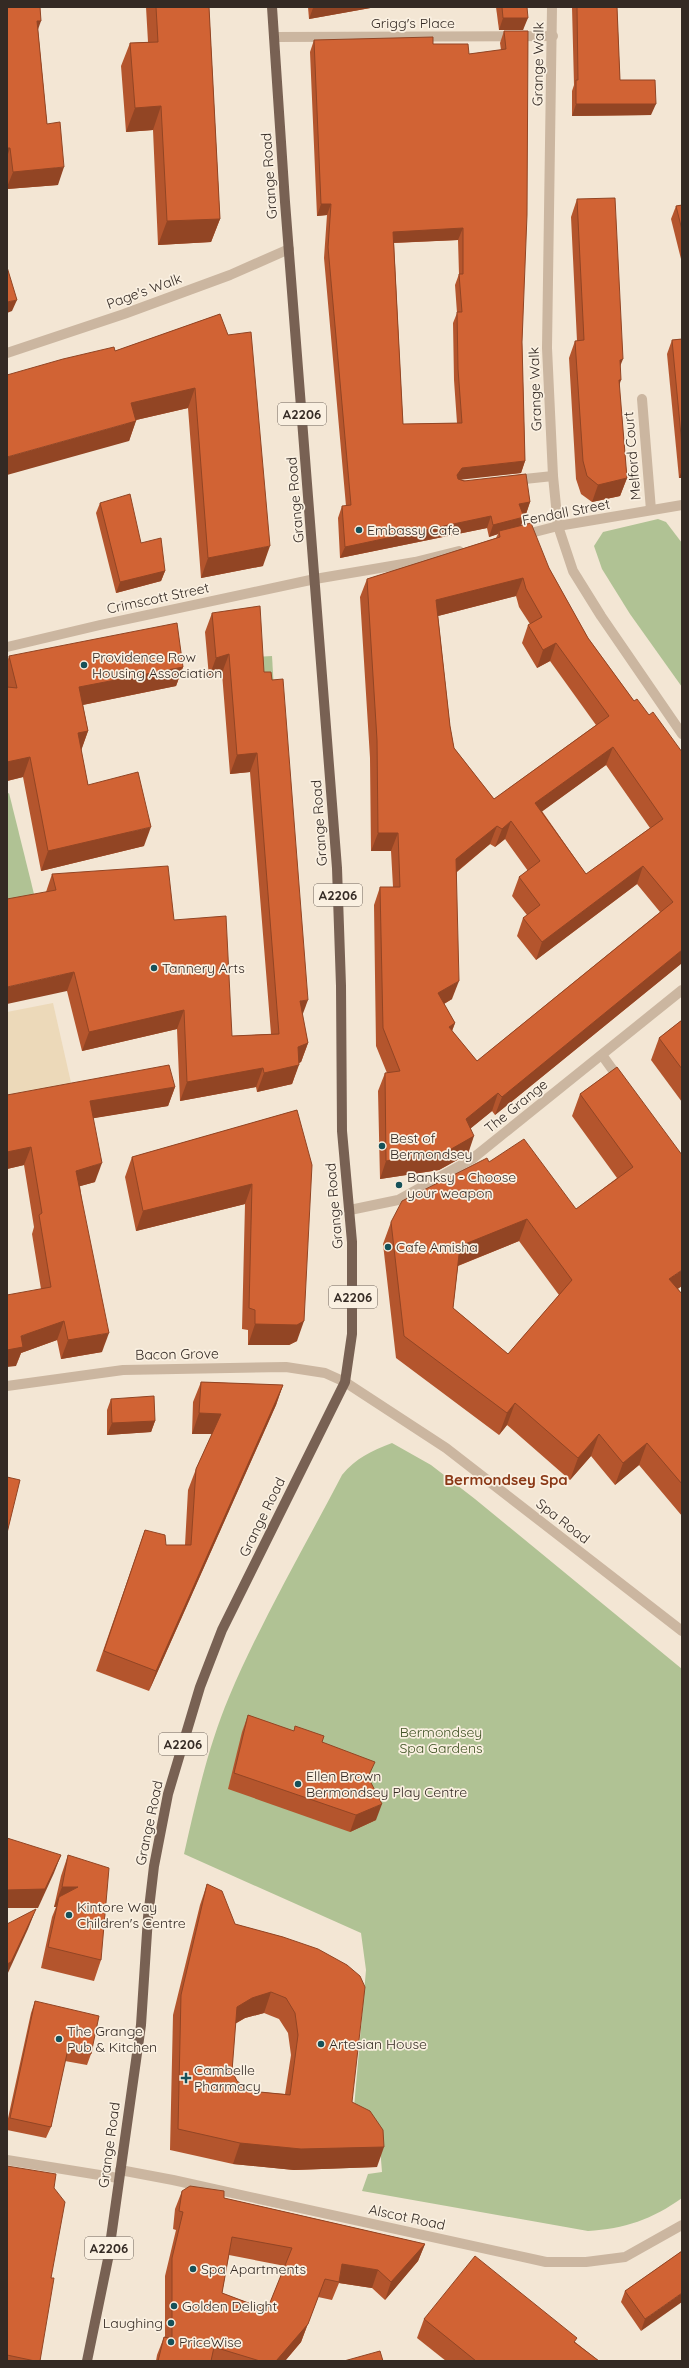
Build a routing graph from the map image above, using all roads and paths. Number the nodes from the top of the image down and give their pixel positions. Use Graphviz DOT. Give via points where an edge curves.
graph roads {
  1 [pos="272,7"];
  2 [pos="552,7"];
  3 [pos="553,36"];
  4 [pos="274,37"];
  5 [pos="288,249"];
  6 [pos="7,353"];
  7 [pos="642,399"];
  8 [pos="553,476"];
  9 [pos="506,481"];
  10 [pos="682,505"];
  11 [pos="651,510"];
  12 [pos="558,526"];
  13 [pos="513,537"];
  14 [pos="468,549"];
  15 [pos="315,579"];
  16 [pos="7,647"];
  17 [pos="682,734"];
  18 [pos="682,990"];
  19 [pos="602,1055"];
  20 [pos="625,1088"];
  21 [pos="350,1210"];
  22 [pos="346,1382"];
  23 [pos="7,1386"];
  24 [pos="682,1631"];
  25 [pos="7,2160"];
  26 [pos="119,2174"];
  27 [pos="682,2225"];
  28 [pos="87,2361"];
  1 -- 4 [label="main road, Grange Road / A2206"];
  2 -- 3 [label="street, Grange Walk"];
  3 -- 4 [label="street, Grigg's Place"];
  3 -- 8 [label="street, Grange Walk" via="547,348"];
  4 -- 5 [label="main road, Grange Road / A2206"];
  5 -- 6 [label="street, Page's Walk" via="216,280"];
  5 -- 15 [label="main road, Grange Road / A2206"];
  7 -- 11 [label="street, Melford Court"];
  8 -- 9 [label="street"];
  8 -- 12 [label="street, Grange Walk"];
  10 -- 11 [label="street, Fendall Street"];
  11 -- 12 [label="street, Fendall Street"];
  12 -- 13 [label="street, Fendall Street"];
  12 -- 17 [label="street, Grange Walk" via="573,571"];
  14 -- 15 [label="street" via="416,562"];
  15 -- 16 [label="street, Crimscott Street"];
  15 -- 21 [label="main road, Grange Road / A2206" via="337,868 342,1131"];
  18 -- 19 [label="street, The Grange"];
  19 -- 20 [label="street"];
  19 -- 21 [label="street, The Grange" via="472,1160 398,1200"];
  21 -- 22 [label="main road, Grange Road / A2206" via="353,1322"];
  22 -- 23 [label="street, Bacon Grove" via="325,1373 286,1367 216,1367 123,1370"];
  22 -- 24 [label="street, Spa Road" via="446,1448"];
  22 -- 26 [label="main road, Grange Road / A2206" via="222,1630 200,1687 168,1794 154,1866 141,2025"];
  25 -- 26 [label="street, Alscot Road"];
  26 -- 27 [label="street, Alscot Road" via="173,2180 546,2262 586,2262 625,2257"];
  26 -- 28 [label="main road, Grange Road / A2206" via="108,2259"];
}
